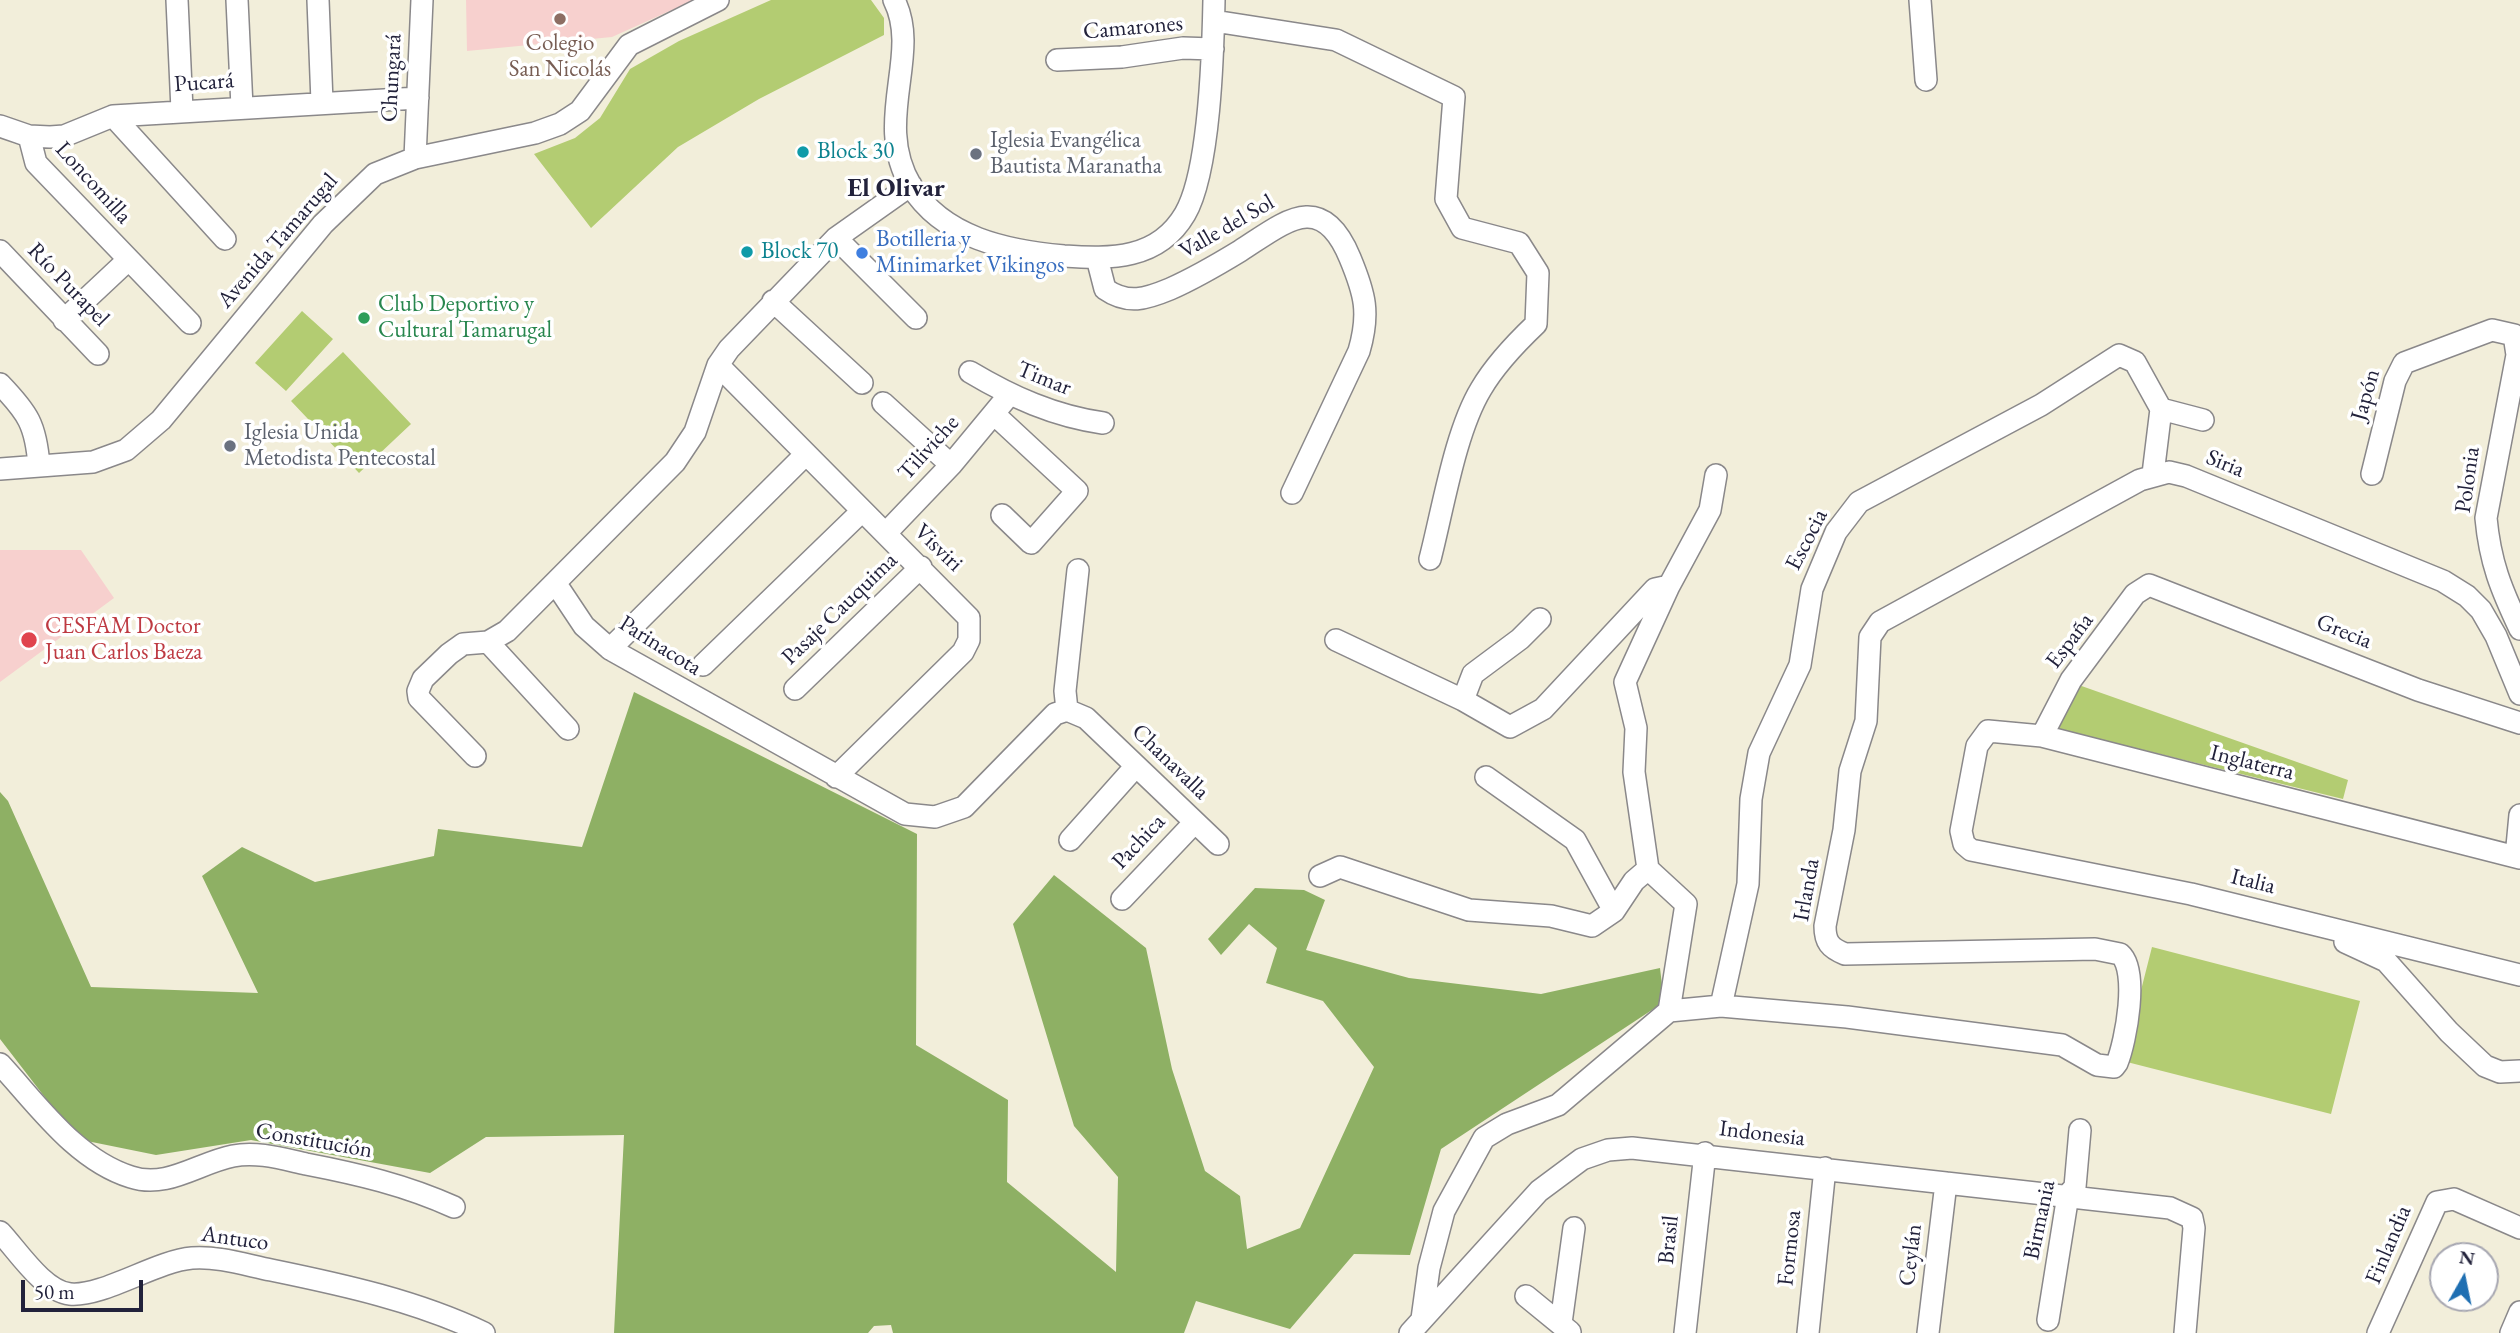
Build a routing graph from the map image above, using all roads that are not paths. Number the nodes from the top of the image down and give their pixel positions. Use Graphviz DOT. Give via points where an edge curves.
graph roads {
  1 [pos="177,0"];
  2 [pos="237,0"];
  3 [pos="318,0"];
  4 [pos="422,0"];
  5 [pos="718,0"];
  6 [pos="894,0"];
  7 [pos="1920,0"];
  8 [pos="1214,10"];
  9 [pos="1213,49"];
  10 [pos="1056,60"];
  11 [pos="1926,80"];
  12 [pos="418,98"];
  13 [pos="322,102"];
  14 [pos="242,107"];
  15 [pos="182,110"];
  16 [pos="113,116"];
  17 [pos="0,126"];
  18 [pos="29,136"];
  19 [pos="415,158"];
  20 [pos="911,185"];
  21 [pos="836,238"];
  22 [pos="225,239"];
  23 [pos="0,251"];
  24 [pos="1097,258"];
  25 [pos="127,261"];
  26 [pos="773,301"];
  27 [pos="916,318"];
  28 [pos="64,320"];
  29 [pos="190,323"];
  30 [pos="2514,335"];
  31 [pos="98,354"];
  32 [pos="718,365"];
  33 [pos="970,372"];
  34 [pos="862,383"];
  35 [pos="0,384"];
  36 [pos="1009,395"];
  37 [pos="883,403"];
  38 [pos="2161,409"];
  39 [pos="993,414"];
  40 [pos="2203,420"];
  41 [pos="1103,423"];
  42 [pos="806,455"];
  43 [pos="951,465"];
  44 [pos="39,466"];
  45 [pos="0,468"];
  46 [pos="2153,474"];
  47 [pos="2372,474"];
  48 [pos="1716,475"];
  49 [pos="1292,494"];
  50 [pos="862,511"];
  51 [pos="1002,515"];
  52 [pos="886,533"];
  53 [pos="1430,559"];
  54 [pos="921,567"];
  55 [pos="1078,570"];
  56 [pos="556,584"];
  57 [pos="2149,585"];
  58 [pos="1670,586"];
  59 [pos="1539,619"];
  60 [pos="2520,629"];
  61 [pos="1336,640"];
  62 [pos="488,642"];
  63 [pos="610,649"];
  64 [pos="703,665"];
  65 [pos="795,689"];
  66 [pos="2520,694"];
  67 [pos="1463,700"];
  68 [pos="1076,714"];
  69 [pos="2520,723"];
  70 [pos="568,729"];
  71 [pos="2042,736"];
  72 [pos="475,756"];
  73 [pos="1136,765"];
  74 [pos="836,777"];
  75 [pos="1486,778"];
  76 [pos="2520,815"];
  77 [pos="1195,822"];
  78 [pos="1070,840"];
  79 [pos="1218,844"];
  80 [pos="1971,850"];
  81 [pos="2518,855"];
  82 [pos="1648,869"];
  83 [pos="1320,876"];
  84 [pos="1122,899"];
  85 [pos="1614,911"];
  86 [pos="2300,921"];
  87 [pos="2520,975"];
  88 [pos="1721,1006"];
  89 [pos="1670,1011"];
  90 [pos="0,1065"];
  91 [pos="2520,1071"];
  92 [pos="2080,1130"];
  93 [pos="1705,1153"];
  94 [pos="1825,1168"];
  95 [pos="1946,1183"];
  96 [pos="2068,1195"];
  97 [pos="454,1207"];
  98 [pos="1574,1228"];
  99 [pos="2520,1228"];
  100 [pos="0,1231"];
  101 [pos="1526,1296"];
  102 [pos="2520,1312"];
  103 [pos="2048,1320"];
  104 [pos="1416,1326"];
  105 [pos="1566,1328"];
  106 [pos="484,1333"];
  107 [pos="1685,1333"];
  108 [pos="1808,1333"];
  109 [pos="1928,1333"];
  110 [pos="2185,1333"];
  111 [pos="2378,1333"];
  112 [pos="2511,1333"];
  1 -- 15 [label="street"];
  2 -- 14 [label="street"];
  3 -- 13 [label="street"];
  4 -- 12 [label="street, Chungará"];
  5 -- 19 [label="street, Avenida Tamarugal" via="629,45 580,111 560,124"];
  6 -- 20 [label="street" via="903,33 895,133"];
  7 -- 11 [label="street"];
  8 -- 9 [label="street"];
  8 -- 53 [label="street" via="1336,40 1454,97 1446,199 1462,228 1519,243 1538,273 1536,324 1480,390 1462,437"];
  9 -- 10 [label="street, Camarones"];
  9 -- 24 [label="street" via="1202,156 1186,212 1171,232 1150,248 1124,257"];
  12 -- 13 [label="street, Pucará"];
  12 -- 19 [label="street, Chungará"];
  13 -- 14 [label="street, Pucará"];
  14 -- 15 [label="street, Pucará"];
  15 -- 16 [label="street, Pucará"];
  16 -- 18 [label="street, Pucará" via="64,136"];
  16 -- 22 [label="street"];
  17 -- 18 [label="street, Pucará"];
  18 -- 25 [label="street, Loncomilla" via="36,163"];
  19 -- 44 [label="street, Avenida Tamarugal" via="375,174 349,197 141,439 93,462"];
  20 -- 21 [label="street"];
  20 -- 24 [label="street" via="944,221 996,246"];
  21 -- 26 [label="street"];
  21 -- 27 [label="street"];
  23 -- 28 [label="street, Río Purapel"];
  24 -- 49 [label="street, Valle del Sol" via="1105,289 1127,300 1147,299 1202,275 1286,220 1310,217 1338,236 1358,278 1367,326"];
  25 -- 28 [label="street, Loncomilla"];
  25 -- 29 [label="street, Loncomilla"];
  26 -- 32 [label="street"];
  26 -- 34 [label="street"];
  28 -- 31 [label="street, Río Purapel"];
  30 -- 47 [label="street, Japón" via="2492,330 2404,363 2395,381"];
  30 -- 60 [label="street, Polonia" via="2517,355 2486,517 2493,568"];
  32 -- 42 [label="street, Visviri"];
  32 -- 56 [label="street" via="686,448"];
  33 -- 36 [label="street, Timar"];
  35 -- 44 [label="street" via="29,417 37,436"];
  36 -- 39 [label="street, Tiliviche"];
  36 -- 41 [label="street, Timar" via="1068,418"];
  37 -- 43 [label="street"];
  38 -- 40 [label="street, Siria"];
  38 -- 46 [label="street"];
  38 -- 88 [label="street, Escocia" via="2135,362 2119,355 2041,405 1859,502 1836,532 1811,589 1800,665 1759,753 1751,799 1748,884"];
  39 -- 43 [label="street, Tiliviche"];
  39 -- 51 [label="street" via="1077,491 1031,543"];
  42 -- 50 [label="street, Visviri"];
  42 -- 63 [label="street"];
  43 -- 52 [label="street, Tiliviche"];
  44 -- 45 [label="street, Avenida Tamarugal"];
  46 -- 66 [label="street, Siria" via="2186,476 2443,581 2481,610"];
  46 -- 88 [label="street, Irlanda" via="1873,629 1866,721 1850,771 1825,926 1830,946 1845,954 2104,949 2125,958 2131,972 2128,1005 2122,1049 2114,1067 2097,1065 2062,1045"];
  48 -- 58 [label="street" via="1710,510"];
  50 -- 52 [label="street, Visviri"];
  50 -- 64 [label="street"];
  52 -- 54 [label="street, Visviri"];
  54 -- 65 [label="street, Pasaje Cauquima"];
  54 -- 74 [label="street, Visviri" via="969,618 969,640"];
  55 -- 68 [label="street" via="1065,691"];
  56 -- 62 [label="street" via="507,631"];
  56 -- 63 [label="street, Parinacota" via="584,626"];
  57 -- 69 [label="street, Grecia" via="2418,690"];
  57 -- 71 [label="street, España" via="2135,594 2071,680"];
  58 -- 67 [label="street" via="1656,589 1543,709 1510,727"];
  58 -- 82 [label="street" via="1625,682 1636,728 1634,772"];
  59 -- 67 [label="street" via="1473,674"];
  61 -- 67 [label="street"];
  62 -- 70 [label="street"];
  62 -- 72 [label="street" via="463,644 423,679 418,691 424,705"];
  63 -- 74 [label="street, Parinacota"];
  68 -- 73 [label="street, Chanavalla"];
  68 -- 74 [label="street, Parinacota" via="1055,714 964,807 948,815 905,814"];
  71 -- 80 [label="street, Inglaterra" via="1988,731 1977,746 1961,831"];
  71 -- 81 [label="street, Inglaterra"];
  73 -- 77 [label="street, Chanavalla"];
  73 -- 78 [label="street"];
  75 -- 85 [label="street" via="1575,840"];
  76 -- 81 [label="street"];
  77 -- 79 [label="street, Chanavalla"];
  77 -- 84 [label="street, Pachica"];
  80 -- 86 [label="street, Italia"];
  82 -- 85 [label="street"];
  82 -- 89 [label="street" via="1686,904"];
  83 -- 85 [label="street" via="1340,867 1469,910 1551,916 1592,926"];
  86 -- 87 [label="street, Italia"];
  86 -- 91 [label="street" via="2386,961 2485,1066 2500,1072"];
  88 -- 89 [label="street"];
  89 -- 104 [label="street" via="1558,1105 1484,1138 1444,1211"];
  90 -- 97 [label="street, Constitución" via="92,1159 132,1178 160,1181 233,1156 255,1154 374,1177"];
  92 -- 96 [label="street, Birmania" via="2075,1187"];
  93 -- 94 [label="street, Indonesia"];
  93 -- 104 [label="street, Indonesia" via="1632,1148 1582,1158 1539,1191"];
  93 -- 107 [label="street, Brasil"];
  94 -- 95 [label="street, Indonesia"];
  94 -- 108 [label="street, Formosa"];
  95 -- 96 [label="street, Indonesia"];
  95 -- 109 [label="street, Ceylán"];
  96 -- 103 [label="street, Birmania"];
  96 -- 110 [label="street, Indonesia" via="2180,1212 2192,1218"];
  98 -- 105 [label="street"];
  99 -- 111 [label="street, Finlandia" via="2454,1199 2437,1202"];
  100 -- 106 [label="street, Antuco" via="50,1285 70,1294 175,1261 207,1258 376,1294 451,1317"];
  101 -- 105 [label="street"];
  102 -- 112 [label="street"];
}
